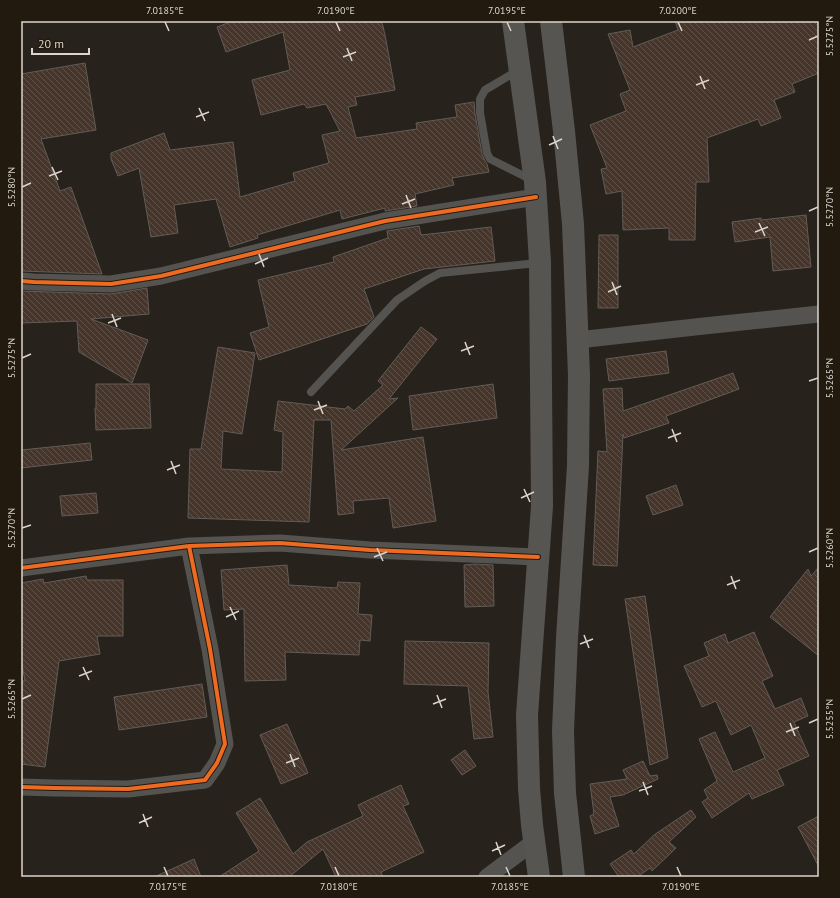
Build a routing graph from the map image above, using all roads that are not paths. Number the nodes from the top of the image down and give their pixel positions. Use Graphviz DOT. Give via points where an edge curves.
graph roads {
  1 [pos="513,21"];
  2 [pos="551,21"];
  3 [pos="520,70"];
  4 [pos="535,189"];
  5 [pos="540,262"];
  6 [pos="21,281"];
  7 [pos="819,314"];
  8 [pos="578,340"];
  9 [pos="311,392"];
  10 [pos="189,546"];
  11 [pos="538,557"];
  12 [pos="21,568"];
  13 [pos="21,787"];
  14 [pos="535,841"];
  15 [pos="487,877"];
  16 [pos="539,877"];
  17 [pos="574,877"];
  1 -- 3 [label="main road"];
  2 -- 8 [label="main road" via="573,224"];
  3 -- 4 [label="main road"];
  3 -- 4 [label="lane" via="485,90 480,99 480,113 490,159"];
  4 -- 5 [label="main road"];
  4 -- 6 [label="street" via="385,221 161,276 111,284"];
  5 -- 9 [label="lane" via="440,273 425,281 397,300"];
  5 -- 11 [label="main road" via="542,506"];
  7 -- 8 [label="street"];
  8 -- 17 [label="main road" via="578,466 563,730 565,793"];
  10 -- 11 [label="street" via="280,543 370,550"];
  10 -- 12 [label="street"];
  10 -- 13 [label="street" via="210,650 225,744 205,780 128,789"];
  11 -- 14 [label="main road" via="527,715 529,788"];
  14 -- 15 [label="street"];
  14 -- 16 [label="main road"];
}
